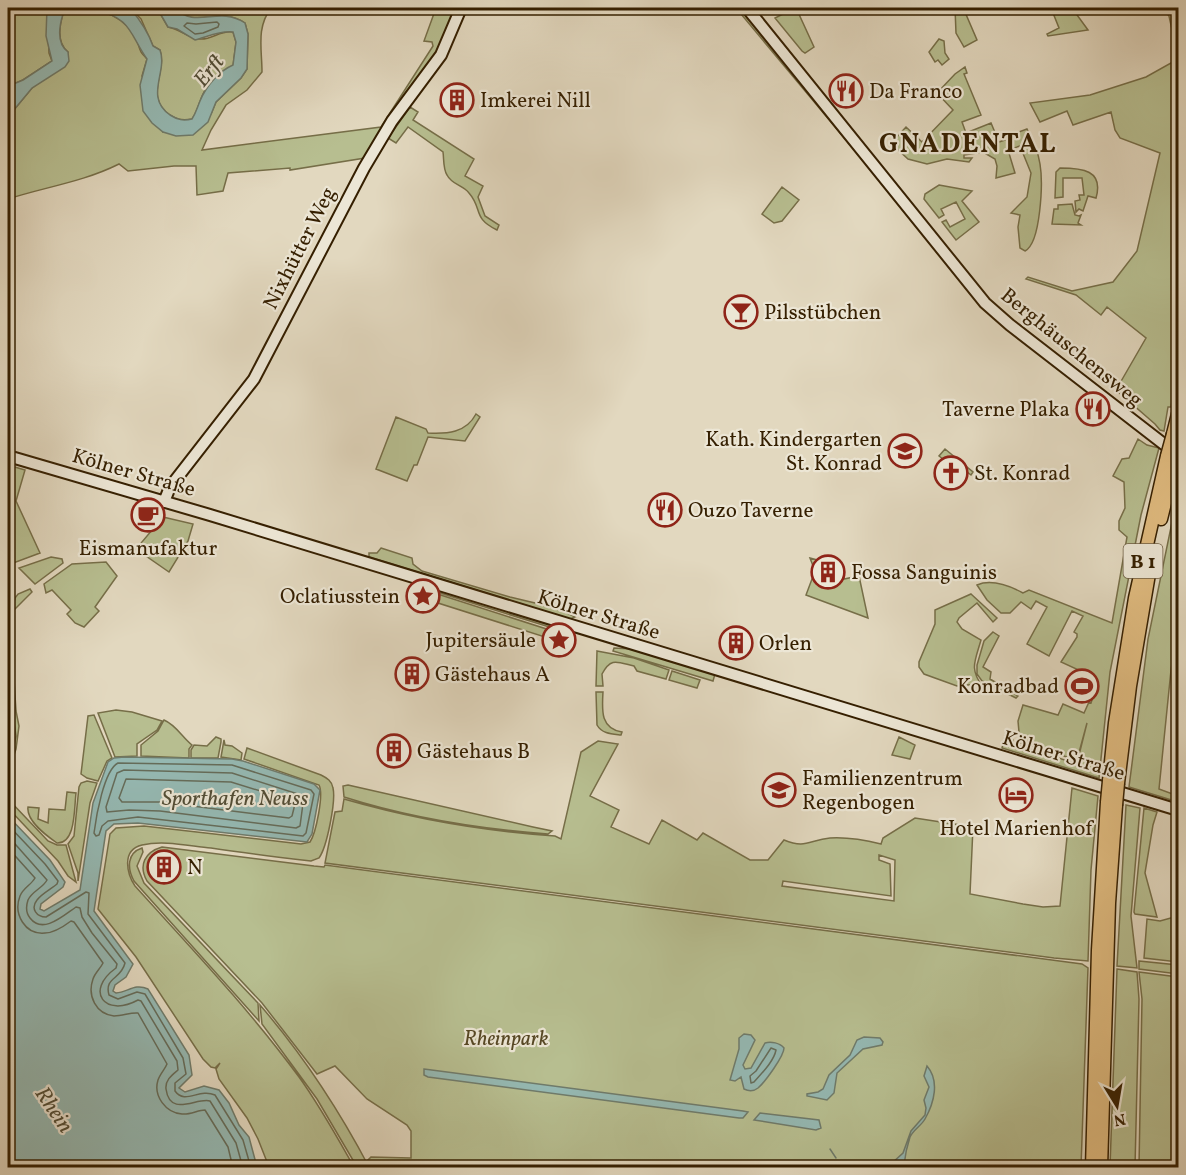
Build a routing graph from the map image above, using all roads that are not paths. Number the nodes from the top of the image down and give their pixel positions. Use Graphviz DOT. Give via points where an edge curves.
graph roads {
  1 [pos="461,8"];
  2 [pos="747,8"];
  3 [pos="1179,414"];
  4 [pos="1179,448"];
  5 [pos="8,456"];
  6 [pos="1173,458"];
  7 [pos="164,502"];
  8 [pos="1179,810"];
  9 [pos="1102,986"];
  10 [pos="1092,1167"];
  11 [pos="1101,1167"];
  1 -- 7 [label="main road, Nixhütter Weg" via="441,55 392,121 364,168 254,379 172,484"];
  2 -- 6 [label="main road, Berghäuschensweg" via="985,303"];
  3 -- 6 [label="highway, B 1, bridge" via="1173,434"];
  4 -- 6 [label="highway, B 1, bridge"];
  5 -- 7 [label="main road, Kölner Straße"];
  6 -- 9 [label="highway, B 1, bridge" via="1135,598 1117,712"];
  7 -- 8 [label="main road, Kölner Straße"];
  9 -- 10 [label="highway, B 1"];
  9 -- 11 [label="highway, B 1"];
}
